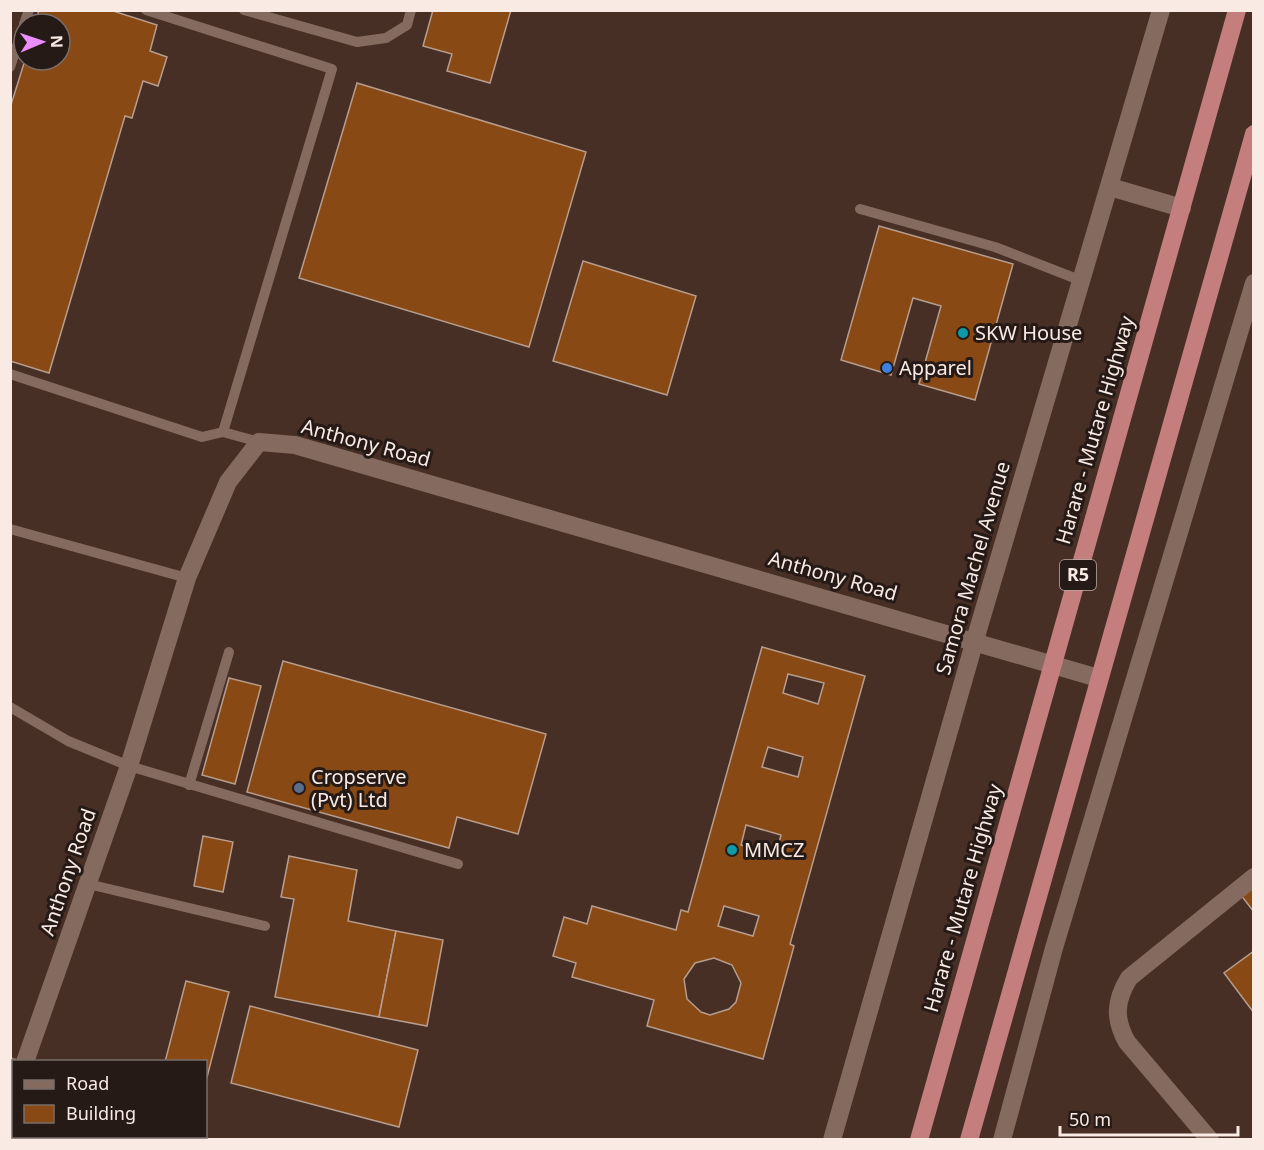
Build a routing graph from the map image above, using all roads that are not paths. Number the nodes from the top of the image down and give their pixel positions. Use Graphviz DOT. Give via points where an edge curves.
graph roads {
  1 [pos="146,10"];
  2 [pos="243,10"];
  3 [pos="411,10"];
  4 [pos="1161,10"];
  5 [pos="1238,10"];
  6 [pos="271,15"];
  7 [pos="1254,134"];
  8 [pos="1110,186"];
  9 [pos="1182,208"];
  10 [pos="860,209"];
  11 [pos="1082,281"];
  12 [pos="1254,283"];
  13 [pos="10,374"];
  14 [pos="223,432"];
  15 [pos="259,442"];
  16 [pos="10,529"];
  17 [pos="186,578"];
  18 [pos="975,640"];
  19 [pos="229,652"];
  20 [pos="1052,664"];
  21 [pos="1098,678"];
  22 [pos="10,707"];
  23 [pos="129,766"];
  24 [pos="189,785"];
  25 [pos="458,864"];
  26 [pos="1254,877"];
  27 [pos="88,884"];
  28 [pos="265,926"];
  29 [pos="26,1060"];
  30 [pos="832,1140"];
  31 [pos="919,1140"];
  32 [pos="969,1140"];
  33 [pos="1002,1140"];
  34 [pos="1210,1140"];
  1 -- 14 [label="lane" via="332,69"];
  2 -- 6 [label="lane"];
  3 -- 6 [label="lane" via="406,25 386,38 357,42"];
  4 -- 8 [label="street, Samora Machel Avenue"];
  5 -- 9 [label="highway, Harare - Mutare Highway / R5"];
  7 -- 21 [label="highway, R5"];
  8 -- 9 [label="street"];
  8 -- 11 [label="street, Samora Machel Avenue"];
  9 -- 20 [label="highway, Harare - Mutare Highway / R5"];
  10 -- 11 [label="lane" via="995,247"];
  11 -- 18 [label="street, Samora Machel Avenue"];
  12 -- 33 [label="street" via="1054,948"];
  13 -- 14 [label="lane" via="202,436"];
  14 -- 15 [label="lane"];
  15 -- 17 [label="street, Anthony Road" via="228,482"];
  15 -- 18 [label="street, Anthony Road" via="295,445"];
  16 -- 17 [label="lane"];
  17 -- 23 [label="street, Anthony Road"];
  18 -- 20 [label="street, Anthony Road"];
  18 -- 30 [label="street, Samora Machel Avenue"];
  19 -- 24 [label="lane"];
  20 -- 21 [label="street, Anthony Road"];
  20 -- 31 [label="highway, Harare - Mutare Highway / R5"];
  21 -- 32 [label="highway, R5"];
  22 -- 23 [label="lane" via="68,741"];
  23 -- 24 [label="lane"];
  23 -- 27 [label="street, Anthony Road"];
  24 -- 25 [label="lane"];
  26 -- 34 [label="street" via="1129,978 1120,993 1116,1012 1127,1042"];
  27 -- 28 [label="lane"];
  27 -- 29 [label="street, Anthony Road"];
}
